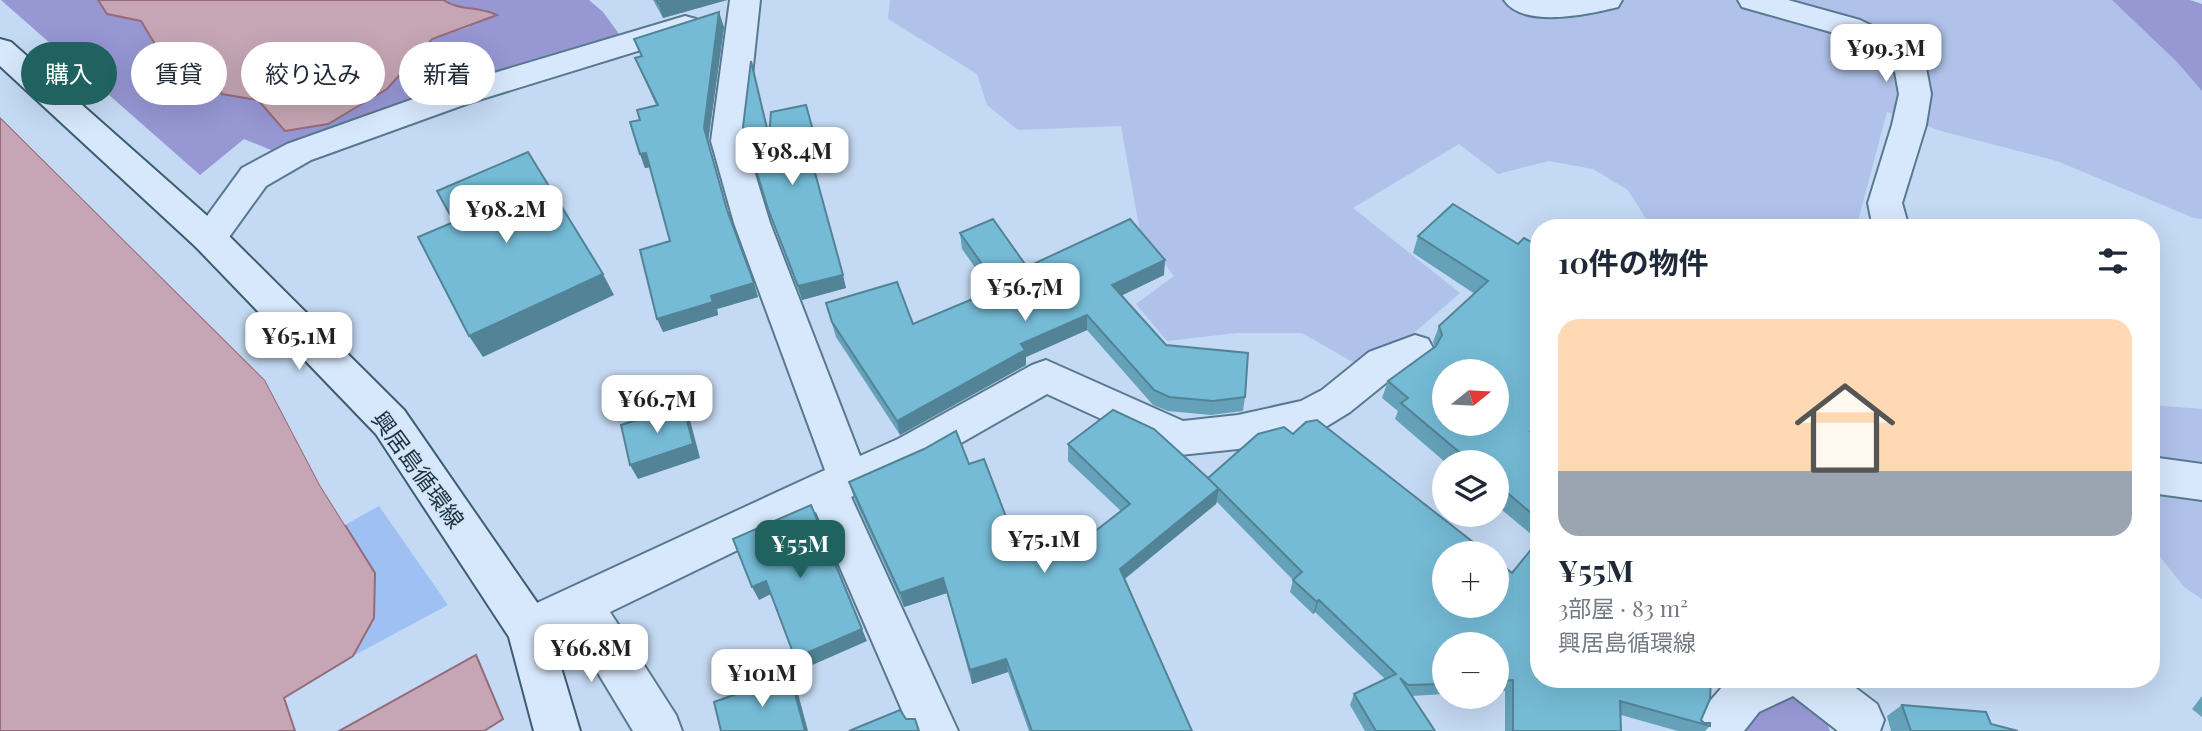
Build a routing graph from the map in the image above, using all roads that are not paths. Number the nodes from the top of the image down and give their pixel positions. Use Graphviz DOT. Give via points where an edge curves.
graph roads {
  1 [pos="1519,0"];
  2 [pos="1607,0"];
  3 [pos="1753,0"];
  4 [pos="745,4"];
  5 [pos="0,49"];
  6 [pos="1889,219"];
  7 [pos="209,238"];
  8 [pos="1415,350"];
  9 [pos="2160,476"];
  10 [pos="2202,482"];
  11 [pos="837,483"];
  12 [pos="580,603"];
  13 [pos="529,629"];
  14 [pos="1760,688"];
  15 [pos="1819,688"];
  16 [pos="1861,720"];
  17 [pos="557,731"];
  18 [pos="659,731"];
  19 [pos="935,731"];
  20 [pos="1715,731"];
  1 -- 2 [label="street" via="1570,10"];
  3 -- 6 [label="street" via="1849,27 1886,45 1910,68 1915,93 1885,203"];
  4 -- 7 [label="street" via="458,95 299,152 254,177"];
  4 -- 11 [label="street" via="728,141"];
  5 -- 7 [label="street, 興居島循環線"];
  7 -- 13 [label="street, 興居島循環線" via="390,422"];
  8 -- 11 [label="street" via="1383,363 1310,416 1238,432 1180,438 1046,376 912,451"];
  9 -- 10 [label="street"];
  11 -- 12 [label="street"];
  11 -- 19 [label="street"];
  12 -- 13 [label="street"];
  12 -- 18 [label="street"];
  13 -- 17 [label="street, 興居島循環線"];
  14 -- 20 [label="street" via="1743,696"];
  15 -- 16 [label="street"];
}
